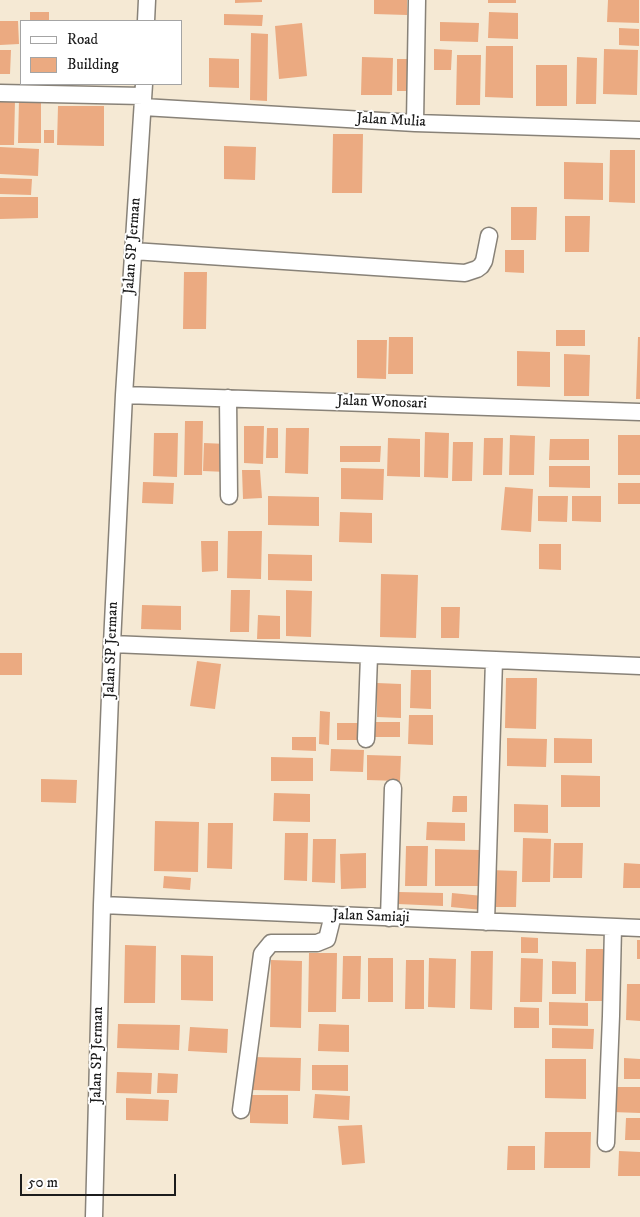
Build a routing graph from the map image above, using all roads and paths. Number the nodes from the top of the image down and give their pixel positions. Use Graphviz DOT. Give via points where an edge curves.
graph roads {
  1 [pos="147,0"];
  2 [pos="417,0"];
  3 [pos="146,20"];
  4 [pos="0,92"];
  5 [pos="143,95"];
  6 [pos="415,122"];
  7 [pos="640,130"];
  8 [pos="488,236"];
  9 [pos="133,252"];
  10 [pos="124,395"];
  11 [pos="228,398"];
  12 [pos="640,412"];
  13 [pos="230,496"];
  14 [pos="112,644"];
  15 [pos="370,656"];
  16 [pos="494,660"];
  17 [pos="640,666"];
  18 [pos="366,739"];
  19 [pos="393,788"];
  20 [pos="102,905"];
  21 [pos="333,915"];
  22 [pos="389,918"];
  23 [pos="486,922"];
  24 [pos="613,927"];
  25 [pos="640,928"];
  26 [pos="241,1110"];
  27 [pos="606,1143"];
  28 [pos="94,1217"];
  1 -- 3 [label="street"];
  2 -- 6 [label="street"];
  4 -- 5 [label="street, Jalan Mulia"];
  5 -- 6 [label="street, Jalan Mulia"];
  5 -- 9 [label="street, Jalan SP Jerman"];
  6 -- 7 [label="street, Jalan Mulia"];
  8 -- 9 [label="street" via="481,266 465,273"];
  9 -- 10 [label="street, Jalan SP Jerman"];
  10 -- 11 [label="street, Jalan Wonosari"];
  10 -- 14 [label="street, Jalan SP Jerman"];
  11 -- 12 [label="street, Jalan Wonosari"];
  11 -- 13 [label="street"];
  14 -- 15 [label="street"];
  14 -- 20 [label="street, Jalan SP Jerman"];
  15 -- 16 [label="street"];
  15 -- 18 [label="street"];
  16 -- 17 [label="street"];
  16 -- 23 [label="street"];
  19 -- 22 [label="street"];
  20 -- 21 [label="street, Jalan Samiaji"];
  20 -- 28 [label="street, Jalan SP Jerman"];
  21 -- 22 [label="street, Jalan Samiaji"];
  21 -- 26 [label="street" via="327,939 317,943 271,943 262,954"];
  22 -- 23 [label="street, Jalan Samiaji"];
  23 -- 24 [label="street, Jalan Samiaji"];
  24 -- 25 [label="street, Jalan Samiaji"];
  24 -- 27 [label="street"];
}
